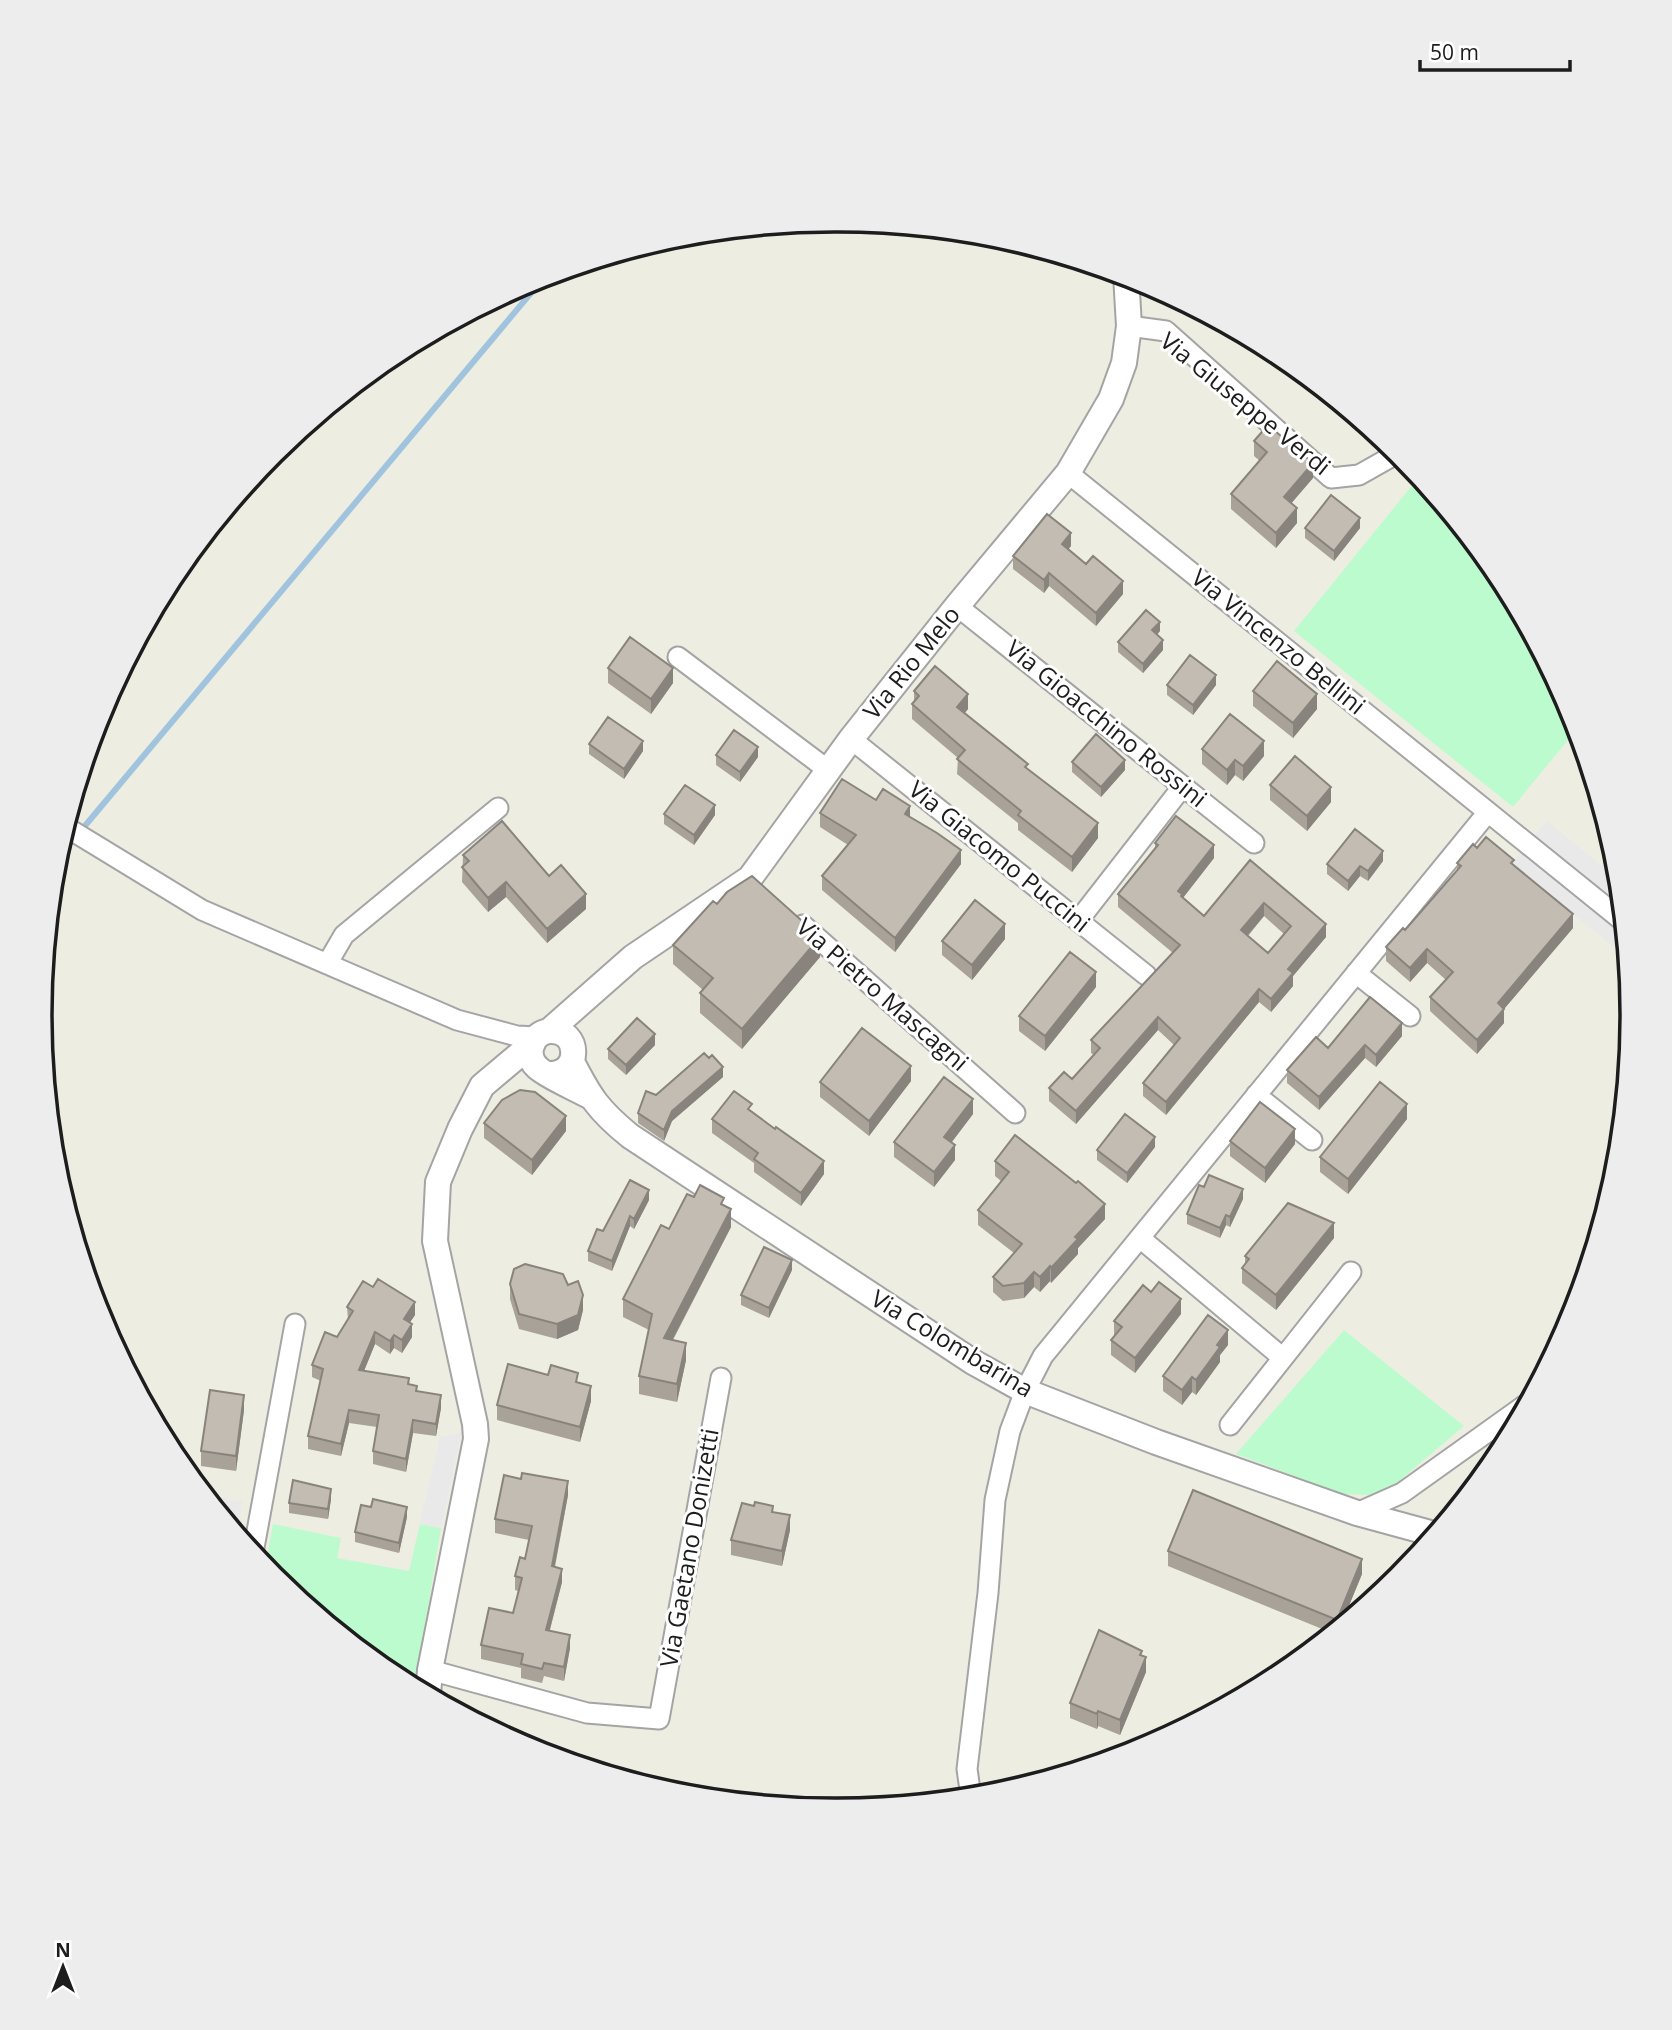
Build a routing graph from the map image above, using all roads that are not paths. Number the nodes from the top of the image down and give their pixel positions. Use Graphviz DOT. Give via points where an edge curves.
graph roads {
  1 [pos="1127,288"];
  2 [pos="1129,326"];
  3 [pos="1388,459"];
  4 [pos="1068,473"];
  5 [pos="957,606"];
  6 [pos="678,657"];
  7 [pos="851,739"];
  8 [pos="828,770"];
  9 [pos="1183,786"];
  10 [pos="498,808"];
  11 [pos="1488,812"];
  12 [pos="75,832"];
  13 [pos="1254,843"];
  14 [pos="790,914"];
  15 [pos="1613,914"];
  16 [pos="1078,921"];
  17 [pos="327,964"];
  18 [pos="1356,973"];
  19 [pos="1146,975"];
  20 [pos="597,988"];
  21 [pos="1410,1016"];
  22 [pos="539,1037"];
  23 [pos="573,1055"];
  24 [pos="546,1072"];
  25 [pos="482,1086"];
  26 [pos="1256,1095"];
  27 [pos="590,1097"];
  28 [pos="1015,1113"];
  29 [pos="1312,1140"];
  30 [pos="1140,1238"];
  31 [pos="1351,1272"];
  32 [pos="295,1324"];
  33 [pos="1283,1358"];
  34 [pos="721,1378"];
  35 [pos="1024,1391"];
  36 [pos="1509,1417"];
  37 [pos="1230,1425"];
  38 [pos="1357,1513"];
  39 [pos="1425,1532"];
  40 [pos="255,1541"];
  41 [pos="430,1670"];
  42 [pos="429,1684"];
  43 [pos="969,1786"];
  1 -- 2 [label="street, Via Rio Melo"];
  2 -- 3 [label="street, Via Giuseppe Verdi" via="1166,331 1331,478 1359,475"];
  2 -- 4 [label="street, Via Rio Melo" via="1124,363 1111,399"];
  4 -- 5 [label="street, Via Rio Melo"];
  4 -- 11 [label="street, Via Vincenzo Bellini"];
  5 -- 7 [label="street, Via Rio Melo"];
  5 -- 9 [label="street, Via Gioacchino Rossini"];
  6 -- 8 [label="street"];
  7 -- 8 [label="street, Via Rio Melo"];
  7 -- 16 [label="street, Via Giacomo Puccini"];
  8 -- 20 [label="street, Via Rio Melo" via="755,882 632,957"];
  9 -- 13 [label="street, Via Gioacchino Rossini"];
  9 -- 16 [label="street"];
  10 -- 17 [label="street" via="344,935"];
  11 -- 15 [label="street, Via Vincenzo Bellini"];
  11 -- 18 [label="street"];
  12 -- 17 [label="street" via="202,910"];
  14 -- 28 [label="street, Via Pietro Mascagni"];
  16 -- 19 [label="street, Via Giacomo Puccini"];
  17 -- 22 [label="street" via="457,1020"];
  18 -- 21 [label="street"];
  18 -- 26 [label="street"];
  20 -- 22 [label="street, Via Rio Melo"];
  20 -- 23 [label="street, Via Rio Melo"];
  22 -- 23 [label="street" via="555,1031 567,1037"];
  22 -- 24 [label="street" via="531,1056"];
  22 -- 25 [label="street, Via Rio Melo"];
  23 -- 24 [label="street" via="562,1072"];
  23 -- 27 [label="street, Via Colombarina"];
  24 -- 25 [label="street"];
  24 -- 27 [label="street, Via Colombarina"];
  25 -- 41 [label="street" via="438,1182 435,1241 476,1439"];
  26 -- 29 [label="street"];
  26 -- 30 [label="street"];
  27 -- 35 [label="street, Via Colombarina" via="605,1115 663,1159"];
  30 -- 33 [label="street"];
  30 -- 35 [label="street" via="1043,1356"];
  31 -- 33 [label="street"];
  32 -- 40 [label="street"];
  33 -- 37 [label="street"];
  34 -- 41 [label="street, Via Gaetano Donizetti" via="659,1719 587,1713"];
  35 -- 38 [label="street, Via Colombarina"];
  35 -- 43 [label="street" via="995,1500 967,1769"];
  36 -- 38 [label="street" via="1402,1493"];
  38 -- 39 [label="street, Via Colombarina"];
  41 -- 42 [label="street"];
}
